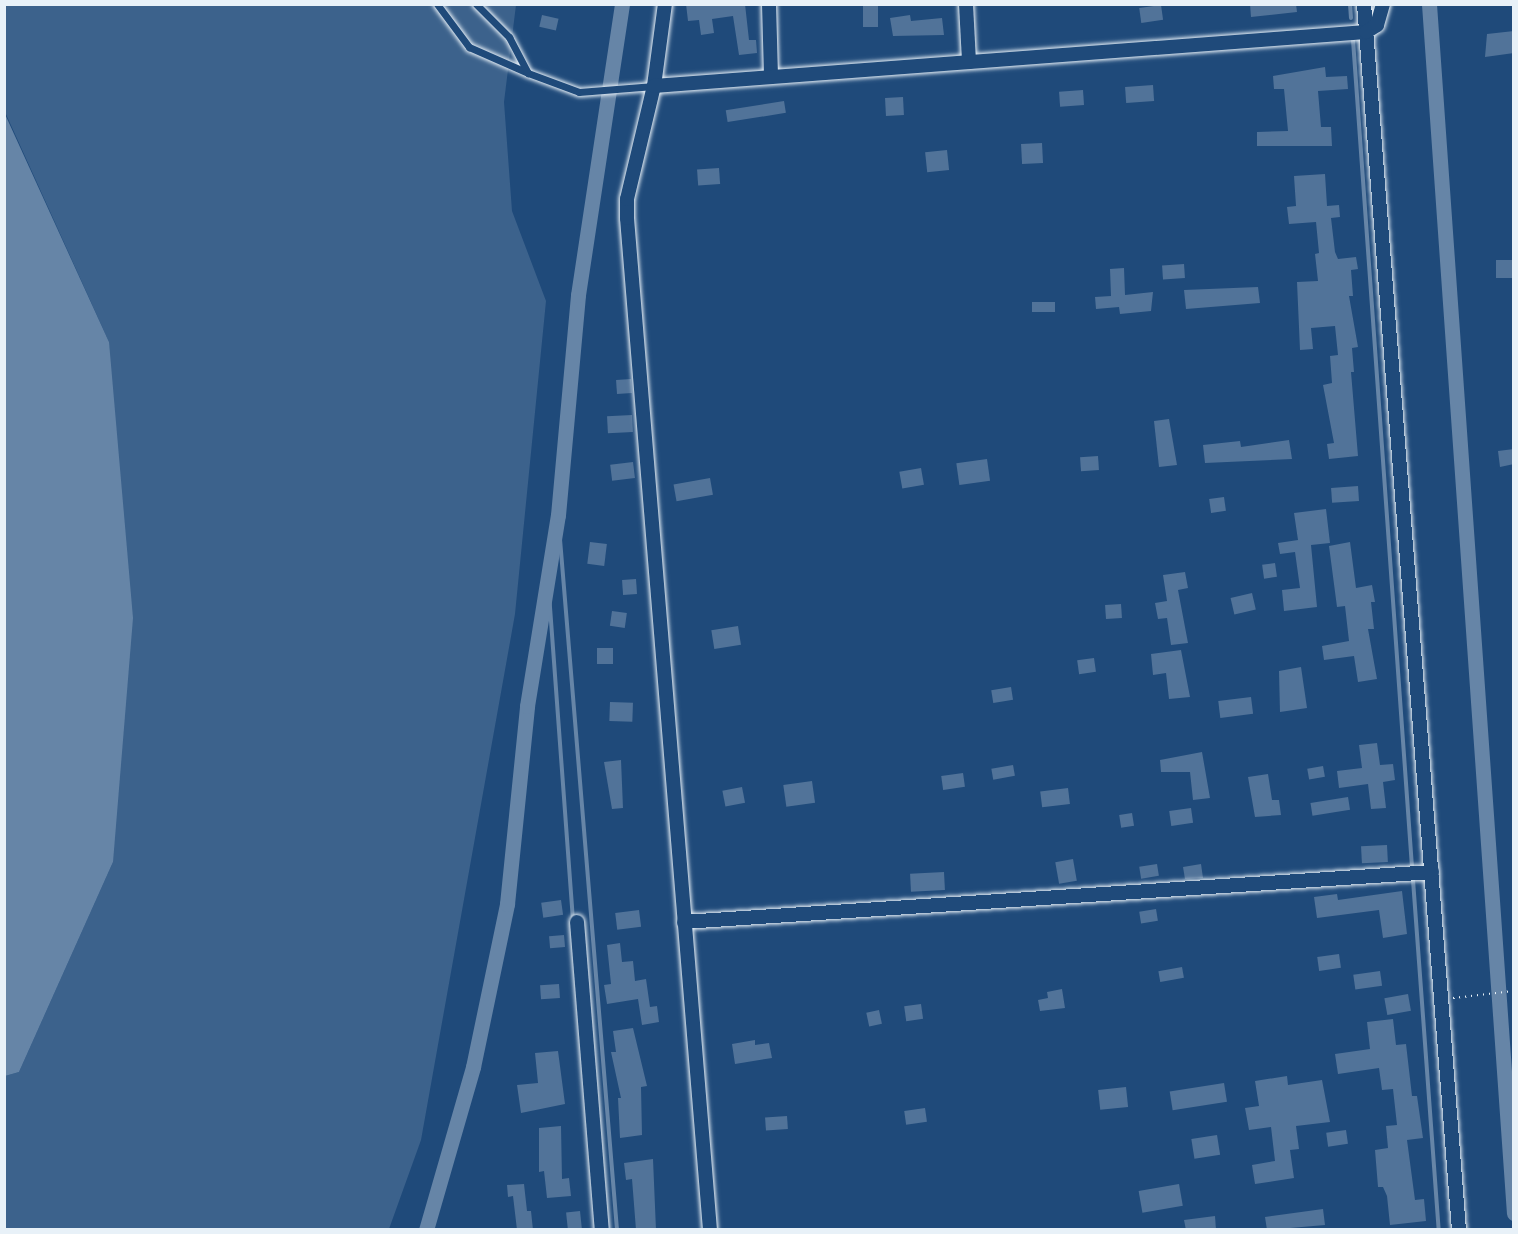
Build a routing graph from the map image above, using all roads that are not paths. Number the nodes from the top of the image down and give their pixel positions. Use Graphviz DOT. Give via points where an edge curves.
graph roads {
  1 [pos="436,4"];
  2 [pos="476,4"];
  3 [pos="664,4"];
  4 [pos="769,4"];
  5 [pos="966,4"];
  6 [pos="1364,4"];
  7 [pos="1383,4"];
  8 [pos="1369,31"];
  9 [pos="969,62"];
  10 [pos="528,74"];
  11 [pos="771,77"];
  12 [pos="647,87"];
  13 [pos="1432,872"];
  14 [pos="577,922"];
  15 [pos="684,922"];
  16 [pos="602,1230"];
  17 [pos="710,1230"];
  18 [pos="1459,1230"];
  1 -- 10 [label="lane" via="469,47"];
  2 -- 10 [label="lane" via="509,36"];
  3 -- 12 [label="street"];
  4 -- 11 [label="street"];
  5 -- 9 [label="street"];
  6 -- 8 [label="street"];
  7 -- 8 [label="street"];
  8 -- 9 [label="street"];
  8 -- 13 [label="street"];
  9 -- 11 [label="street"];
  10 -- 12 [label="lane" via="579,92"];
  11 -- 12 [label="street"];
  12 -- 15 [label="street" via="627,218"];
  13 -- 15 [label="street"];
  13 -- 18 [label="street"];
  14 -- 16 [label="street"];
  15 -- 17 [label="street"];
}
